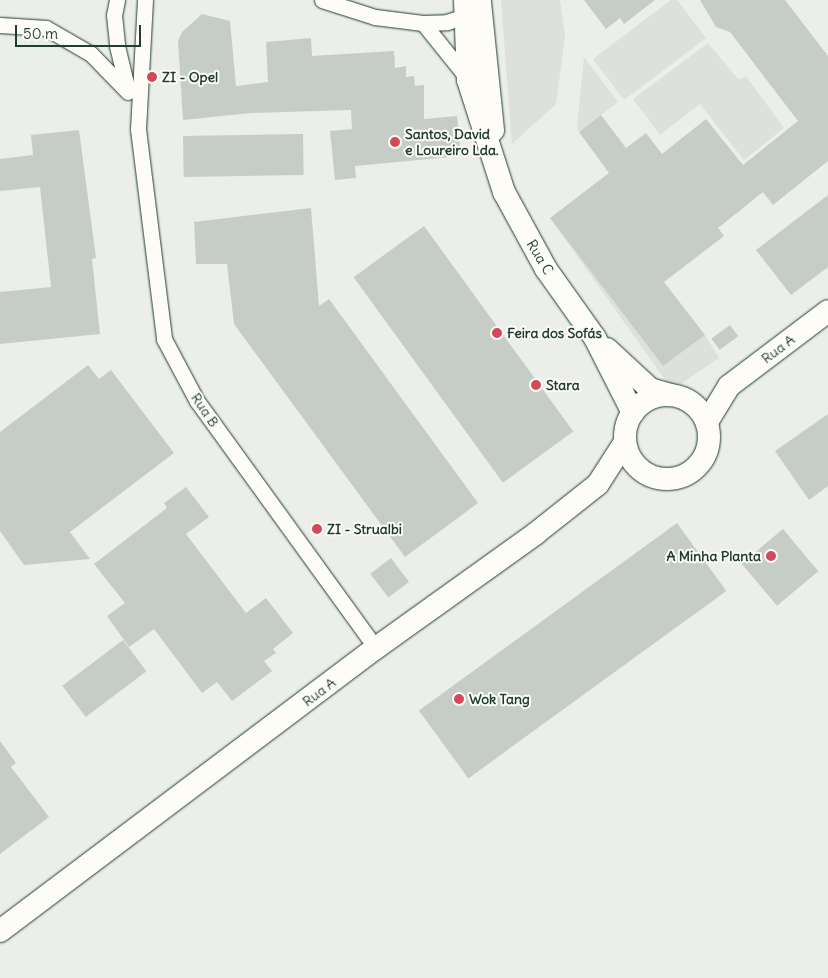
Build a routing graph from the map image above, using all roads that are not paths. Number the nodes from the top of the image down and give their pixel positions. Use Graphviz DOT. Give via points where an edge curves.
graph roads {
  1 [pos="117,0"];
  2 [pos="145,0"];
  3 [pos="322,0"];
  4 [pos="468,6"];
  5 [pos="423,23"];
  6 [pos="0,25"];
  7 [pos="468,80"];
  8 [pos="128,92"];
  9 [pos="138,129"];
  10 [pos="497,170"];
  11 [pos="828,311"];
  12 [pos="595,338"];
  13 [pos="729,386"];
  14 [pos="676,396"];
  15 [pos="633,413"];
  16 [pos="707,422"];
  17 [pos="625,442"];
  18 [pos="642,472"];
  19 [pos="598,484"];
  20 [pos="376,648"];
  21 [pos="0,931"];
  1 -- 8 [label="street, Rua B" via="114,15 117,46"];
  2 -- 9 [label="street, Rua B"];
  3 -- 5 [label="street" via="375,17"];
  4 -- 5 [label="street" via="447,22"];
  4 -- 7 [label="street, Rua C"];
  4 -- 10 [label="street, Rua C"];
  5 -- 7 [label="street"];
  6 -- 8 [label="street, Rua B" via="46,28 91,54"];
  7 -- 10 [label="street, Rua C"];
  8 -- 9 [label="street, Rua B"];
  9 -- 20 [label="street, Rua B" via="164,339 197,401"];
  10 -- 12 [label="street, Rua C" via="504,192 546,269"];
  11 -- 13 [label="street, Rua A"];
  12 -- 14 [label="street, Rua C" via="650,389"];
  12 -- 15 [label="street, Rua C"];
  13 -- 14 [label="street, Rua A"];
  13 -- 16 [label="street, Rua A"];
  14 -- 15 [label="street" via="650,399"];
  14 -- 16 [label="street" via="692,403"];
  15 -- 17 [label="street"];
  16 -- 18 [label="street" via="708,449 692,472 666,480"];
  17 -- 18 [label="street" via="628,453"];
  17 -- 19 [label="street, Rua A"];
  18 -- 19 [label="street"];
  19 -- 20 [label="street, Rua A" via="535,534"];
  20 -- 21 [label="street, Rua A"];
}
